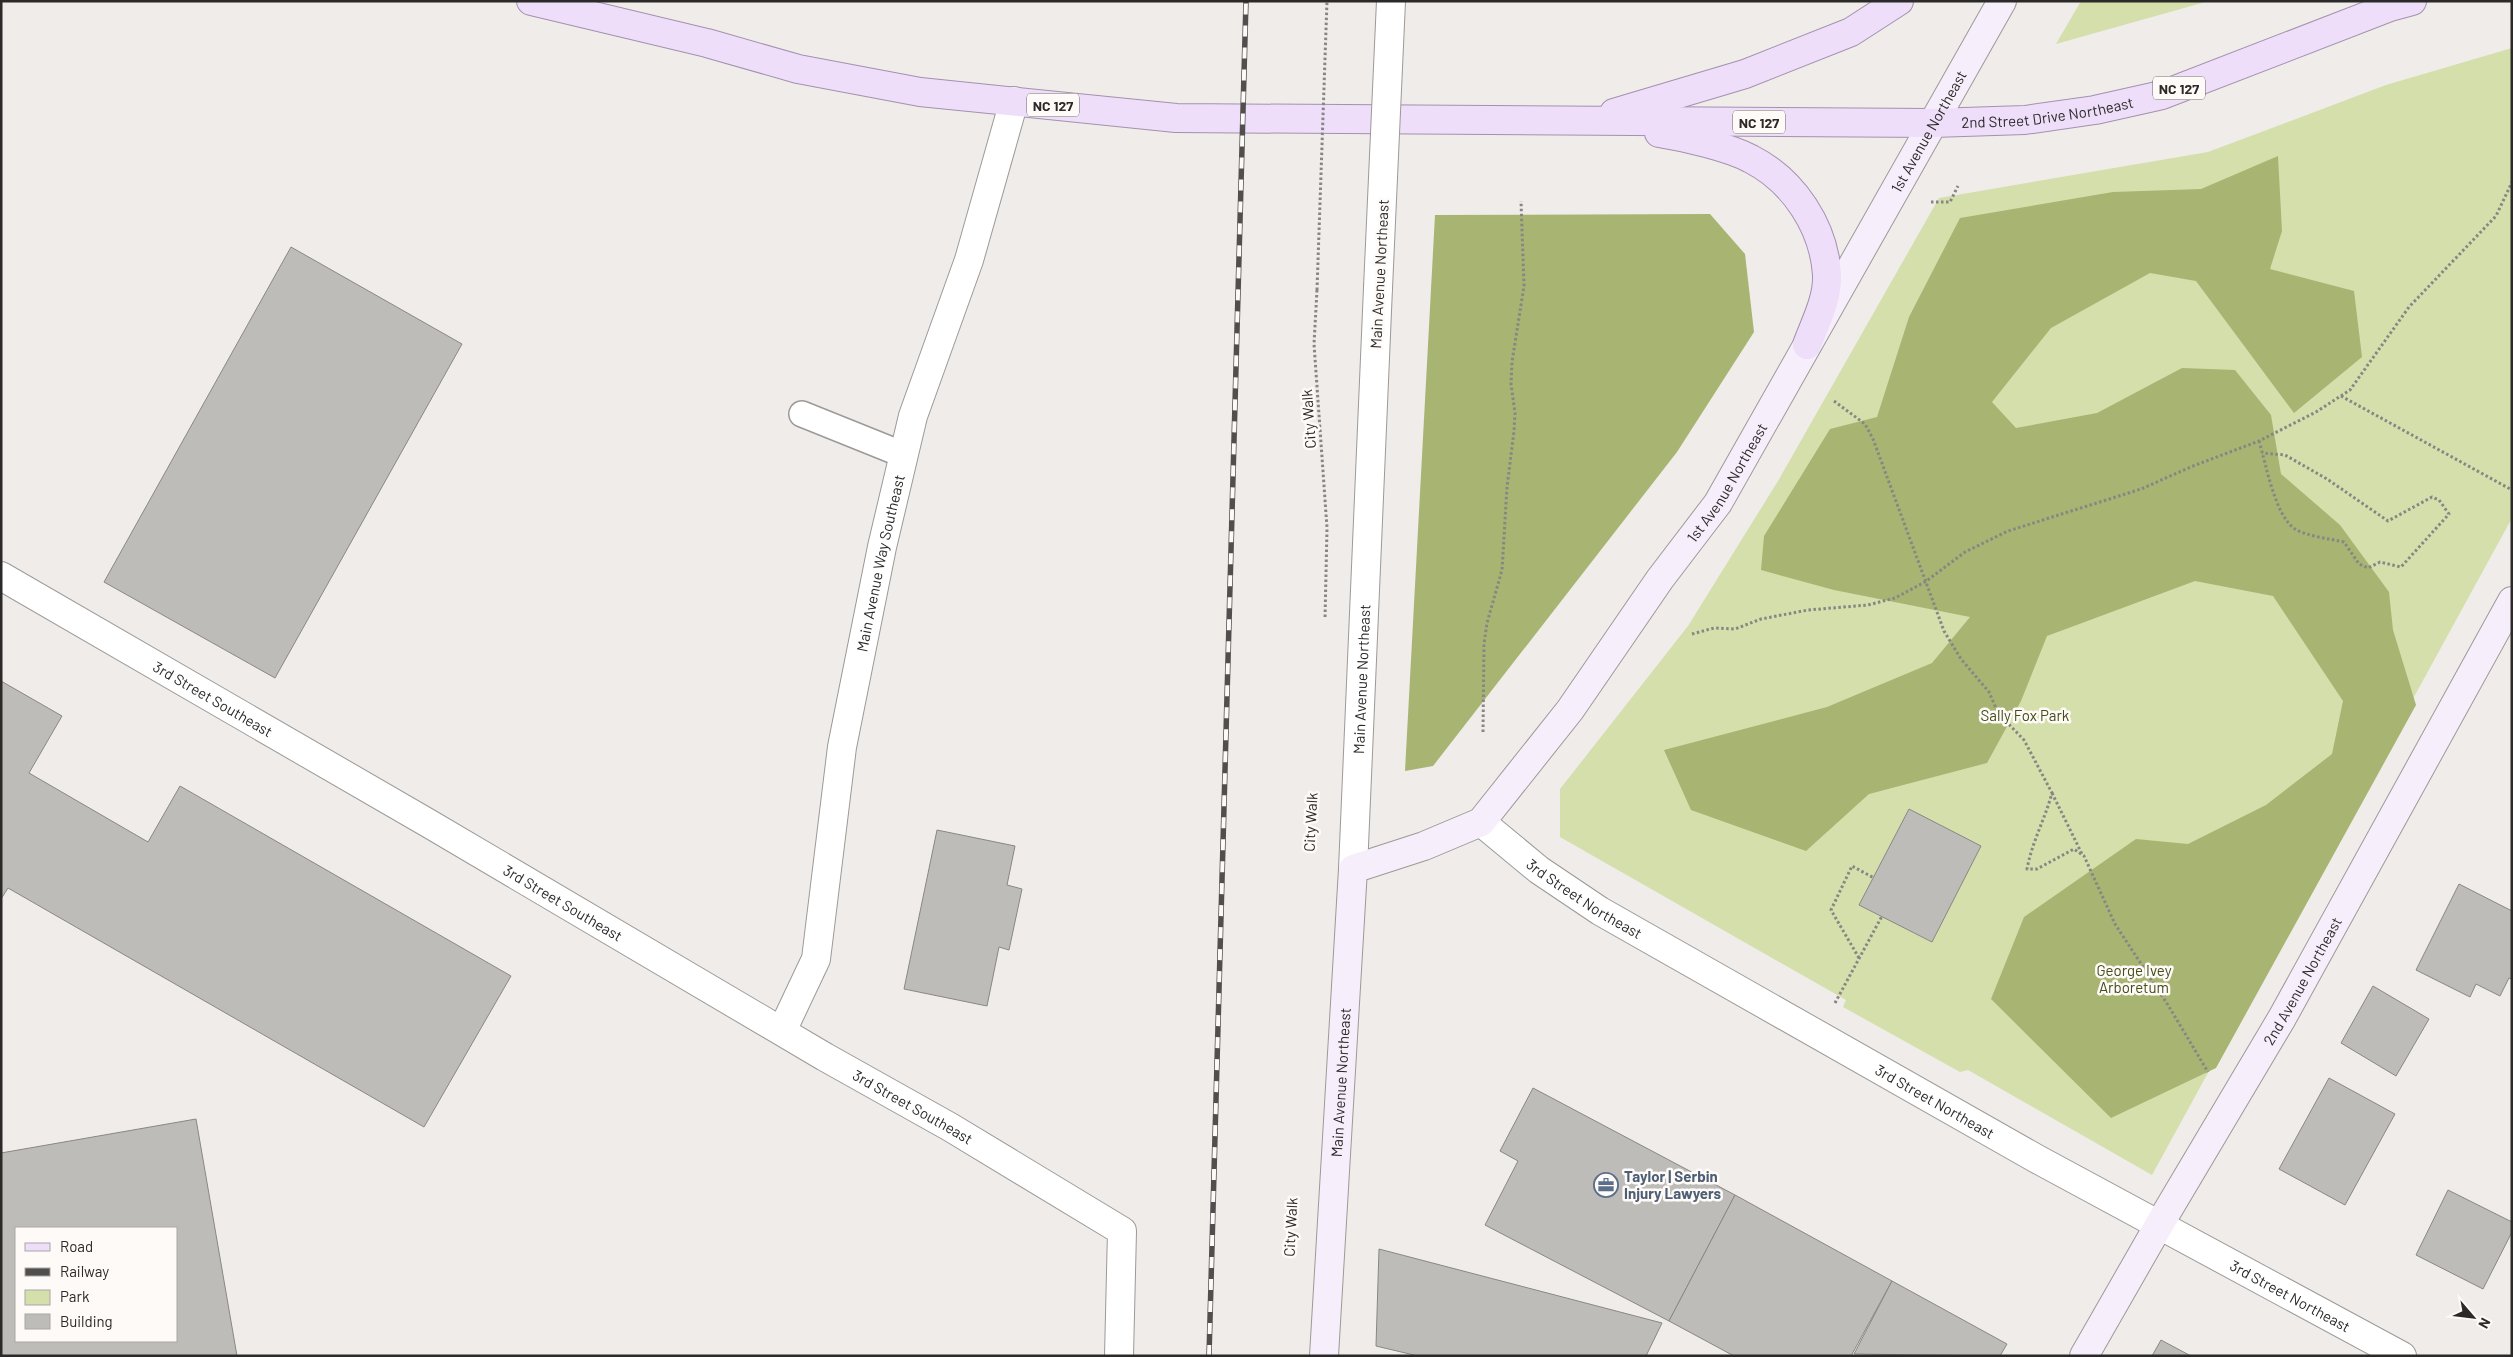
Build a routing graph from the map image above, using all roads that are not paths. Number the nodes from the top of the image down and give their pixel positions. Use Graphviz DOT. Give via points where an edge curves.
graph roads {
  1 [pos="531,1"];
  2 [pos="1392,1"];
  3 [pos="1898,1"];
  4 [pos="2002,1"];
  5 [pos="2412,1"];
  6 [pos="1014,101"];
  7 [pos="1586,121"];
  8 [pos="1933,123"];
  9 [pos="1808,345"];
  10 [pos="802,414"];
  11 [pos="904,456"];
  12 [pos="1,576"];
  13 [pos="2512,601"];
  14 [pos="1481,822"];
  15 [pos="1353,869"];
  16 [pos="782,1031"];
  17 [pos="2159,1224"];
  18 [pos="1119,1356"];
  19 [pos="1324,1356"];
  20 [pos="2084,1356"];
  21 [pos="2402,1356"];
  1 -- 6 [label="main road, NC 127" via="798,68 920,92"];
  2 -- 15 [label="street, Main Avenue Northeast, bridge"];
  3 -- 7 [label="main road" via="1851,32 1745,74"];
  4 -- 8 [label="street, 1st Avenue Northeast"];
  5 -- 8 [label="main road, 2nd Street Drive Northeast / NC 127" via="2162,95 2095,110 2025,120"];
  6 -- 7 [label="main road, NC 127" via="1176,118"];
  6 -- 11 [label="street, Main Avenue Way Southeast" via="969,260 913,416"];
  7 -- 8 [label="main road, NC 127"];
  7 -- 9 [label="main road" via="1685,138 1751,158 1790,187 1805,207 1821,240 1827,276 1823,302"];
  8 -- 9 [label="street, 1st Avenue Northeast"];
  9 -- 14 [label="street, 1st Avenue Northeast" via="1718,503 1660,579 1570,710"];
  10 -- 11 [label="lane"];
  11 -- 16 [label="street, Main Avenue Way Southeast" via="842,747 816,958"];
  12 -- 16 [label="street, 3rd Street Southeast"];
  13 -- 17 [label="street, 2nd Avenue Northeast" via="2282,1018"];
  14 -- 15 [label="street, 1st Avenue Northeast" via="1424,846"];
  14 -- 17 [label="street, 3rd Street Northeast" via="1539,870 1600,911 2037,1159"];
  15 -- 19 [label="street, Main Avenue Northeast"];
  16 -- 18 [label="street, 3rd Street Southeast" via="1122,1231"];
  17 -- 20 [label="street, 2nd Avenue Northeast"];
  17 -- 21 [label="street, 3rd Street Northeast"];
}
